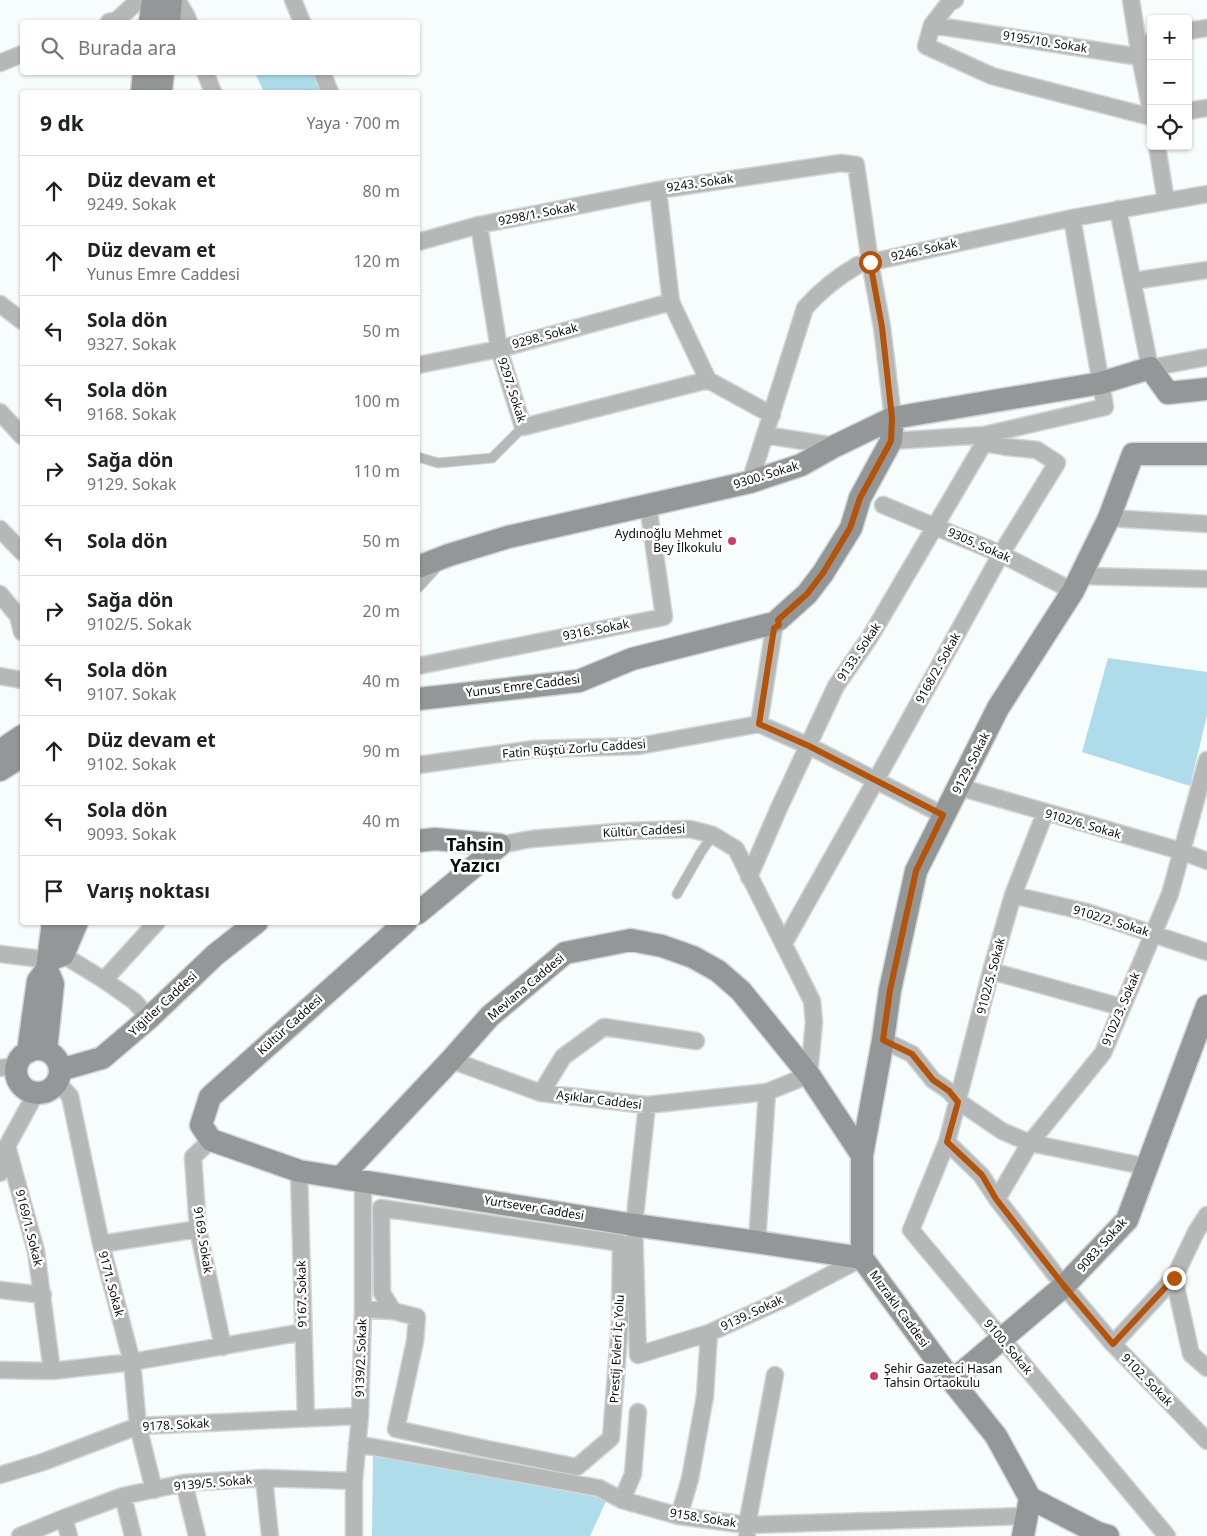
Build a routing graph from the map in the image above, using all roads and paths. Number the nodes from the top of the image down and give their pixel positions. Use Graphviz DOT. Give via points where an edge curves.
graph roads {
  1 [pos="139,0"];
  2 [pos="153,0"];
  3 [pos="172,0"];
  4 [pos="177,0"];
  5 [pos="293,0"];
  6 [pos="955,0"];
  7 [pos="1131,0"];
  8 [pos="117,20"];
  9 [pos="150,20"];
  10 [pos="169,20"];
  11 [pos="188,20"];
  12 [pos="301,20"];
  13 [pos="932,25"];
  14 [pos="1207,28"];
  15 [pos="1192,30"];
  16 [pos="1147,46"];
  17 [pos="20,55"];
  18 [pos="1140,56"];
  19 [pos="0,63"];
  20 [pos="144,75"];
  21 [pos="163,75"];
  22 [pos="207,75"];
  23 [pos="323,75"];
  24 [pos="142,90"];
  25 [pos="160,90"];
  26 [pos="212,90"];
  27 [pos="329,90"];
  28 [pos="1150,105"];
  29 [pos="1207,108"];
  30 [pos="1192,110"];
  31 [pos="1147,116"];
  32 [pos="1158,150"];
  33 [pos="658,190"];
  34 [pos="1207,194"];
  35 [pos="1166,201"];
  36 [pos="1118,210"];
  37 [pos="1072,218"];
  38 [pos="480,225"];
  39 [pos="420,241"];
  40 [pos="870,262"];
  41 [pos="1207,270"];
  42 [pos="1133,281"];
  43 [pos="671,302"];
  44 [pos="2,308"];
  45 [pos="20,320"];
  46 [pos="499,349"];
  47 [pos="1207,357"];
  48 [pos="420,365"];
  49 [pos="1150,368"];
  50 [pos="708,380"];
  51 [pos="1100,382"];
  52 [pos="1207,389"];
  53 [pos="0,412"];
  54 [pos="772,415"];
  55 [pos="892,418"];
  56 [pos="523,427"];
  57 [pos="20,434"];
  58 [pos="765,435"];
  59 [pos="984,439"];
  60 [pos="891,441"];
  61 [pos="835,446"];
  62 [pos="1207,454"];
  63 [pos="420,458"];
  64 [pos="750,482"];
  65 [pos="648,505"];
  66 [pos="882,506"];
  67 [pos="1109,518"];
  68 [pos="1207,524"];
  69 [pos="935,526"];
  70 [pos="0,529"];
  71 [pos="20,550"];
  72 [pos="1001,554"];
  73 [pos="449,555"];
  74 [pos="420,566"];
  75 [pos="1207,580"];
  76 [pos="1077,584"];
  77 [pos="420,586"];
  78 [pos="0,594"];
  79 [pos="20,624"];
  80 [pos="774,624"];
  81 [pos="420,666"];
  82 [pos="0,676"];
  83 [pos="20,680"];
  84 [pos="420,699"];
  85 [pos="759,724"];
  86 [pos="20,737"];
  87 [pos="809,746"];
  88 [pos="0,751"];
  89 [pos="20,757"];
  90 [pos="1207,760"];
  91 [pos="420,765"];
  92 [pos="0,770"];
  93 [pos="876,780"];
  94 [pos="959,787"];
  95 [pos="1045,813"];
  96 [pos="943,815"];
  97 [pos="713,835"];
  98 [pos="420,841"];
  99 [pos="500,845"];
  100 [pos="1181,852"];
  101 [pos="1207,861"];
  102 [pos="750,877"];
  103 [pos="677,894"];
  104 [pos="1013,895"];
  105 [pos="420,911"];
  106 [pos="53,925"];
  107 [pos="75,925"];
  108 [pos="154,925"];
  109 [pos="253,925"];
  110 [pos="403,925"];
  111 [pos="1154,934"];
  112 [pos="784,943"];
  113 [pos="1207,952"];
  114 [pos="0,954"];
  115 [pos="53,961"];
  116 [pos="991,971"];
  117 [pos="104,980"];
  118 [pos="1207,1006"];
  119 [pos="1121,1007"];
  120 [pos="149,1018"];
  121 [pos="883,1040"];
  122 [pos="696,1042"];
  123 [pos="23,1059"];
  124 [pos="452,1060"];
  125 [pos="809,1074"];
  126 [pos="59,1076"];
  127 [pos="767,1092"];
  128 [pos="36,1093"];
  129 [pos="541,1093"];
  130 [pos="958,1102"];
  131 [pos="647,1105"];
  132 [pos="211,1140"];
  133 [pos="947,1142"];
  134 [pos="1030,1143"];
  135 [pos="4,1147"];
  136 [pos="862,1155"];
  137 [pos="1148,1167"];
  138 [pos="299,1171"];
  139 [pos="0,1173"];
  140 [pos="341,1177"];
  141 [pos="363,1180"];
  142 [pos="996,1199"];
  143 [pos="1207,1214"];
  144 [pos="634,1225"];
  145 [pos="198,1229"];
  146 [pos="1202,1230"];
  147 [pos="757,1242"];
  148 [pos="101,1244"];
  149 [pos="862,1258"];
  150 [pos="1174,1278"];
  151 [pos="1064,1286"];
  152 [pos="0,1290"];
  153 [pos="43,1295"];
  154 [pos="362,1309"];
  155 [pos="393,1311"];
  156 [pos="303,1332"];
  157 [pos="709,1333"];
  158 [pos="1002,1339"];
  159 [pos="1113,1344"];
  160 [pos="224,1347"];
  161 [pos="132,1362"];
  162 [pos="1207,1368"];
  163 [pos="0,1370"];
  164 [pos="52,1371"];
  165 [pos="775,1375"];
  166 [pos="952,1381"];
  167 [pos="638,1412"];
  168 [pos="360,1416"];
  169 [pos="306,1418"];
  170 [pos="138,1426"];
  171 [pos="1207,1441"];
  172 [pos="357,1444"];
  173 [pos="0,1474"];
  174 [pos="264,1478"];
  175 [pos="354,1481"];
  176 [pos="184,1483"];
  177 [pos="154,1490"];
  178 [pos="123,1496"];
  179 [pos="622,1500"];
  180 [pos="679,1516"];
  181 [pos="1027,1517"];
  182 [pos="64,1518"];
  183 [pos="747,1531"];
  184 [pos="20,1536"];
  185 [pos="68,1536"];
  186 [pos="133,1536"];
  187 [pos="197,1536"];
  188 [pos="270,1536"];
  189 [pos="354,1536"];
  190 [pos="1108,1536"];
  191 [pos="1166,1536"];
  1 -- 8 [label="street"];
  2 -- 9 [label="main road"];
  3 -- 10 [label="main road"];
  4 -- 11 [label="street"];
  5 -- 12 [label="street"];
  6 -- 13 [label="street"];
  7 -- 18 [label="street"];
  13 -- 18 [label="street, 9195/10. Sokak"];
  13 -- 31 [label="street" via="926,46 992,76"];
  14 -- 15 [label="street"];
  16 -- 18 [label="street"];
  17 -- 19 [label="street"];
  18 -- 28 [label="street"];
  20 -- 24 [label="main road"];
  21 -- 25 [label="main road"];
  22 -- 26 [label="street"];
  23 -- 27 [label="street"];
  29 -- 30 [label="street"];
  32 -- 35 [label="street"];
  33 -- 38 [label="street, 9298/1. Sokak"];
  33 -- 40 [label="street, 9243. Sokak" via="841,163 856,165"];
  33 -- 43 [label="street, 9243. Sokak"];
  34 -- 35 [label="street, 9246. Sokak"];
  35 -- 36 [label="street, 9246. Sokak"];
  36 -- 37 [label="street, 9246. Sokak"];
  36 -- 42 [label="street"];
  37 -- 40 [label="street, 9246. Sokak"];
  37 -- 51 [label="street"];
  38 -- 39 [label="street, 9298/1. Sokak"];
  38 -- 46 [label="street, 9297. Sokak"];
  40 -- 54 [label="street, 9246. Sokak" via="847,271 806,308"];
  40 -- 55 [label="street" via="882,327"];
  41 -- 42 [label="street"];
  42 -- 49 [label="street"];
  43 -- 46 [label="street, 9298. Sokak"];
  43 -- 50 [label="street, 9243. Sokak"];
  44 -- 45 [label="street"];
  46 -- 48 [label="street, 9298. Sokak"];
  46 -- 56 [label="street, 9297. Sokak"];
  47 -- 49 [label="street"];
  49 -- 51 [label="main road, 9300. Sokak"];
  49 -- 52 [label="main road" via="1168,393"];
  50 -- 54 [label="street"];
  50 -- 56 [label="street, 9297. Sokak"];
  51 -- 55 [label="main road, 9300. Sokak"];
  51 -- 59 [label="street" via="1105,407"];
  53 -- 57 [label="street"];
  54 -- 58 [label="street, 9246. Sokak"];
  55 -- 60 [label="main road, Yunus Emre Caddesi"];
  55 -- 61 [label="main road, 9300. Sokak"];
  56 -- 63 [label="lane" via="492,458 438,463"];
  58 -- 61 [label="street"];
  58 -- 64 [label="street, 9246. Sokak"];
  59 -- 60 [label="street"];
  59 -- 69 [label="street, 9133. Sokak"];
  59 -- 72 [label="street, 9168/2. Sokak" via="1007,447 1037,450 1057,463"];
  60 -- 80 [label="main road, Yunus Emre Caddesi" via="860,498 850,528 823,573 807,594"];
  61 -- 64 [label="main road, 9300. Sokak" via="802,465"];
  62 -- 67 [label="main road, 9129. Sokak" via="1133,454"];
  64 -- 65 [label="main road, 9300. Sokak"];
  65 -- 73 [label="main road, 9300. Sokak" via="508,537"];
  65 -- 81 [label="street, 9316. Sokak" via="664,617"];
  66 -- 69 [label="street, 9305. Sokak"];
  67 -- 68 [label="street"];
  67 -- 76 [label="main road, 9129. Sokak"];
  69 -- 72 [label="street, 9305. Sokak"];
  69 -- 87 [label="street, 9133. Sokak" via="870,637 836,686"];
  70 -- 71 [label="street"];
  72 -- 76 [label="street, 9305. Sokak"];
  72 -- 93 [label="street, 9168/2. Sokak"];
  73 -- 74 [label="main road"];
  73 -- 77 [label="lane, 9300. Sokak"];
  75 -- 76 [label="street"];
  76 -- 94 [label="main road, 9129. Sokak" via="998,708"];
  78 -- 79 [label="street" via="18,616"];
  80 -- 84 [label="main road, Yunus Emre Caddesi" via="632,659 579,681"];
  80 -- 85 [label="street"];
  82 -- 83 [label="street"];
  85 -- 87 [label="street"];
  85 -- 91 [label="street, Fatin Rüştü Zorlu Caddesi" via="639,746 536,749"];
  86 -- 88 [label="main road"];
  87 -- 93 [label="street"];
  87 -- 102 [label="street, 9133. Sokak"];
  89 -- 92 [label="main road"];
  90 -- 100 [label="street, 9102/3. Sokak"];
  93 -- 96 [label="street"];
  93 -- 112 [label="street, 9168/2. Sokak"];
  94 -- 95 [label="street, 9102/6. Sokak"];
  94 -- 96 [label="main road, 9129. Sokak"];
  95 -- 100 [label="street, 9102/6. Sokak"];
  95 -- 104 [label="street, 9102/5. Sokak"];
  96 -- 121 [label="main road, 9129. Sokak" via="916,871 890,990"];
  97 -- 99 [label="street, Kültür Caddesi" via="690,829 627,831 531,839"];
  97 -- 102 [label="street, Kültür Caddesi" via="736,849"];
  97 -- 103 [label="lane"];
  98 -- 99 [label="main road" via="435,838"];
  99 -- 105 [label="main road, Kültür Caddesi"];
  100 -- 101 [label="street, 9102/6. Sokak"];
  100 -- 111 [label="street, 9102/3. Sokak" via="1170,894"];
  102 -- 112 [label="street, Kültür Caddesi"];
  104 -- 111 [label="street, 9102/2. Sokak" via="1086,912"];
  104 -- 116 [label="street, 9102/5. Sokak"];
  106 -- 115 [label="main road"];
  107 -- 115 [label="main road"];
  108 -- 117 [label="street"];
  109 -- 120 [label="main road, Yiğitler Caddesi" via="215,955"];
  110 -- 132 [label="main road, Kültür Caddesi" via="210,1098 201,1125"];
  111 -- 113 [label="street, 9102/2. Sokak"];
  111 -- 119 [label="street, 9102/3. Sokak"];
  112 -- 125 [label="street, Kültür Caddesi" via="812,1001 814,1022"];
  114 -- 115 [label="street"];
  115 -- 117 [label="street"];
  115 -- 123 [label="main road" via="53,984"];
  116 -- 119 [label="street"];
  116 -- 130 [label="street, 9102/5. Sokak"];
  117 -- 120 [label="street" via="134,1001"];
  118 -- 137 [label="main road, 9083. Sokak"];
  119 -- 134 [label="street, 9102/3. Sokak" via="1103,1053"];
  120 -- 126 [label="main road, Yiğitler Caddesi" via="102,1058"];
  121 -- 130 [label="street" via="912,1054 933,1080"];
  121 -- 136 [label="main road, 9129. Sokak"];
  122 -- 129 [label="street" via="604,1027 563,1057"];
  123 -- 126 [label="main road" via="56,1058"];
  123 -- 128 [label="main road" via="18,1078 30,1092"];
  124 -- 125 [label="main road, Mevlana Caddesi" via="490,1016 565,953 631,940 662,946 718,971 741,991"];
  124 -- 129 [label="street, Aşıklar Caddesi"];
  124 -- 140 [label="main road, Mevlana Caddesi"];
  125 -- 127 [label="street, Aşıklar Caddesi"];
  125 -- 136 [label="main road, Mevlana Caddesi"];
  126 -- 128 [label="main road" via="48,1090"];
  126 -- 148 [label="street, 9171. Sokak" via="70,1096"];
  127 -- 131 [label="street, Aşıklar Caddesi"];
  127 -- 147 [label="street"];
  128 -- 135 [label="street"];
  129 -- 131 [label="street, Aşıklar Caddesi"];
  130 -- 133 [label="street, 9102/5. Sokak"];
  130 -- 134 [label="street" via="1002,1132"];
  131 -- 144 [label="street"];
  132 -- 138 [label="main road, Yurtsever Caddesi"];
  132 -- 145 [label="street, 9169. Sokak" via="193,1158"];
  133 -- 142 [label="street, 9102. Sokak" via="982,1175"];
  133 -- 158 [label="street, 9100. Sokak" via="912,1230"];
  134 -- 137 [label="street"];
  134 -- 142 [label="street, 9102/3. Sokak"];
  135 -- 139 [label="street"];
  135 -- 153 [label="street, 9169/1. Sokak" via="36,1251"];
  136 -- 149 [label="main road, Mızraklı Caddesi"];
  137 -- 151 [label="main road, 9083. Sokak" via="1127,1220"];
  138 -- 140 [label="main road, Yurtsever Caddesi"];
  138 -- 156 [label="street, 9167. Sokak"];
  140 -- 141 [label="main road, Yurtsever Caddesi"];
  141 -- 144 [label="main road, Yurtsever Caddesi"];
  141 -- 154 [label="street, 9139/2. Sokak"];
  142 -- 151 [label="street, 9102. Sokak"];
  143 -- 146 [label="street"];
  144 -- 147 [label="main road, Yurtsever Caddesi"];
  144 -- 157 [label="street, 9139. Sokak" via="638,1355"];
  145 -- 148 [label="street"];
  145 -- 160 [label="street, 9169. Sokak"];
  146 -- 150 [label="street"];
  147 -- 149 [label="main road, Yurtsever Caddesi"];
  148 -- 161 [label="street, 9171. Sokak"];
  149 -- 157 [label="street, 9139. Sokak"];
  149 -- 166 [label="main road, Mızraklı Caddesi"];
  150 -- 159 [label="street"];
  150 -- 162 [label="street" via="1192,1354"];
  151 -- 158 [label="main road, 9083. Sokak"];
  151 -- 159 [label="street, 9102. Sokak"];
  152 -- 153 [label="street"];
  153 -- 164 [label="street, 9169/1. Sokak"];
  154 -- 155 [label="street, Prestij Evleri İç Yolu"];
  154 -- 168 [label="street, 9139/2. Sokak"];
  155 -- 155 [label="street, Prestij Evleri İç Yolu" via="417,1317 396,1429 577,1467 611,1438 620,1323 622,1243 381,1208 382,1294"];
  156 -- 160 [label="street"];
  156 -- 169 [label="street, 9167. Sokak"];
  157 -- 180 [label="street" via="705,1396 690,1478"];
  158 -- 166 [label="main road, 9083. Sokak"];
  158 -- 191 [label="street, 9100. Sokak"];
  159 -- 171 [label="street, 9102. Sokak"];
  160 -- 161 [label="street"];
  161 -- 164 [label="street"];
  161 -- 170 [label="street, 9171. Sokak"];
  163 -- 164 [label="street"];
  165 -- 183 [label="street"];
  166 -- 181 [label="main road, Mızraklı Caddesi" via="996,1436"];
  167 -- 179 [label="street" via="634,1474"];
  168 -- 169 [label="street, 9178. Sokak"];
  168 -- 172 [label="street, 9139/2. Sokak"];
  169 -- 170 [label="street, 9178. Sokak"];
  170 -- 173 [label="street, 9178. Sokak" via="43,1462"];
  170 -- 177 [label="street, 9171. Sokak"];
  172 -- 175 [label="street, 9139/2. Sokak"];
  172 -- 179 [label="street, 9158. Sokak" via="599,1488"];
  174 -- 175 [label="street, 9139/5. Sokak"];
  174 -- 176 [label="street, 9139/5. Sokak"];
  174 -- 188 [label="street"];
  175 -- 189 [label="street, 9139/2. Sokak"];
  176 -- 177 [label="street, 9139/5. Sokak"];
  176 -- 187 [label="street"];
  177 -- 178 [label="street, 9139/5. Sokak"];
  178 -- 182 [label="street, 9139/5. Sokak"];
  178 -- 186 [label="street"];
  179 -- 180 [label="street, 9158. Sokak"];
  180 -- 183 [label="street, 9158. Sokak"];
  181 -- 183 [label="street, 9158. Sokak"];
  181 -- 190 [label="main road"];
  182 -- 184 [label="street, 9139/5. Sokak"];
  182 -- 185 [label="street"];
}
